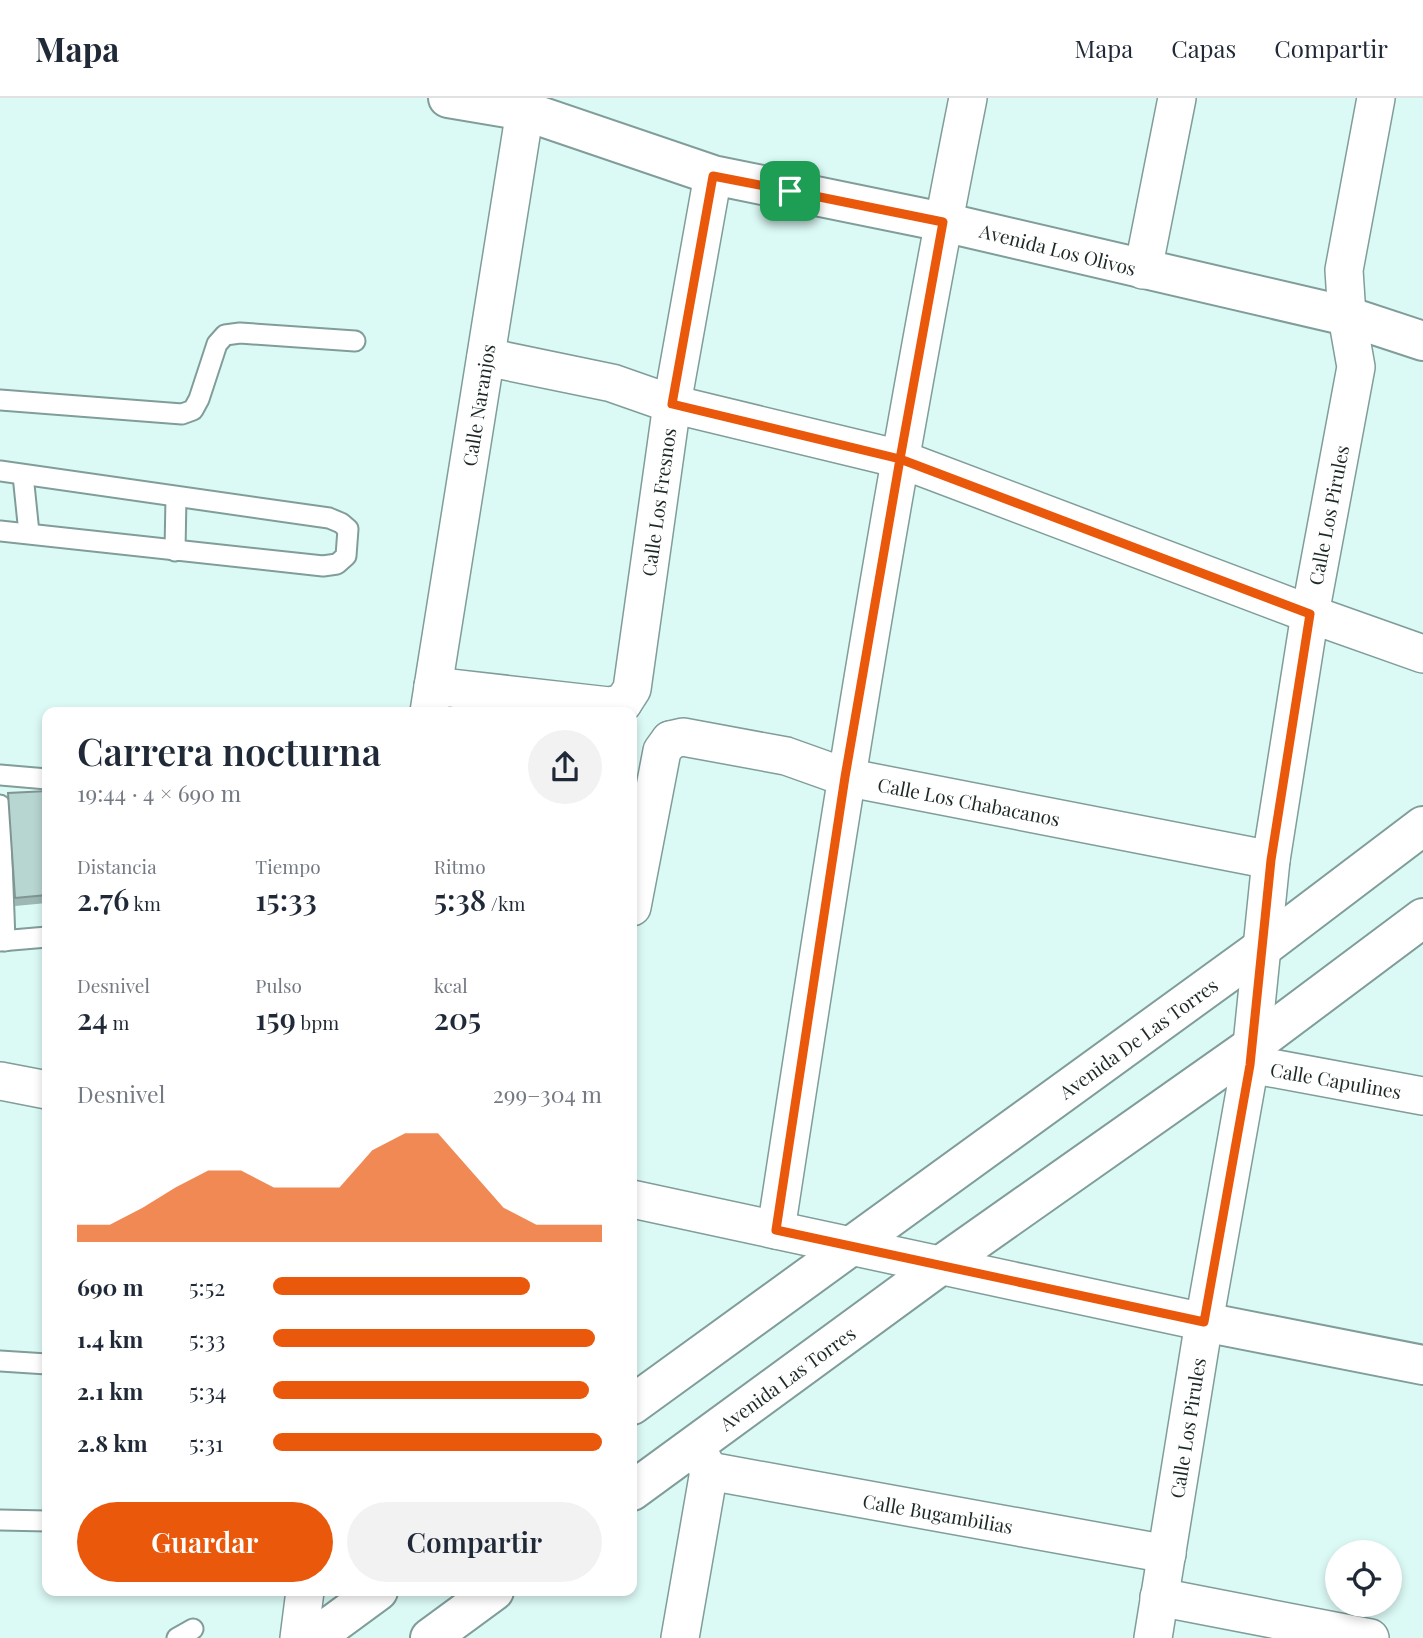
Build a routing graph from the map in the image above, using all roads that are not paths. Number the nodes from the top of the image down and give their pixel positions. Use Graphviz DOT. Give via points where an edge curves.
graph roads {
  1 [pos="448,98"];
  2 [pos="968,98"];
  3 [pos="1177,98"];
  4 [pos="1376,98"];
  5 [pos="526,104"];
  6 [pos="713,176"];
  7 [pos="943,222"];
  8 [pos="1143,270"];
  9 [pos="1347,316"];
  10 [pos="355,341"];
  11 [pos="1423,341"];
  12 [pos="486,357"];
  13 [pos="0,400"];
  14 [pos="672,404"];
  15 [pos="900,459"];
  16 [pos="0,471"];
  17 [pos="23,475"];
  18 [pos="176,496"];
  19 [pos="0,531"];
  20 [pos="29,533"];
  21 [pos="175,551"];
  22 [pos="1310,614"];
  23 [pos="1423,654"];
  24 [pos="431,699"];
  25 [pos="623,703"];
  26 [pos="628,707"];
  27 [pos="637,714"];
  28 [pos="670,740"];
  29 [pos="0,775"];
  30 [pos="845,777"];
  31 [pos="42,779"];
  32 [pos="0,805"];
  33 [pos="1423,826"];
  34 [pos="1271,860"];
  35 [pos="637,882"];
  36 [pos="1423,918"];
  37 [pos="42,937"];
  38 [pos="2,941"];
  39 [pos="1262,948"];
  40 [pos="1251,1056"];
  41 [pos="0,1081"];
  42 [pos="42,1089"];
  43 [pos="1423,1096"];
  44 [pos="637,1200"];
  45 [pos="776,1230"];
  46 [pos="849,1246"];
  47 [pos="942,1265"];
  48 [pos="1204,1322"];
  49 [pos="0,1361"];
  50 [pos="42,1364"];
  51 [pos="1423,1365"];
  52 [pos="637,1401"];
  53 [pos="702,1458"];
  54 [pos="637,1488"];
  55 [pos="0,1520"];
  56 [pos="42,1521"];
  57 [pos="1167,1554"];
  58 [pos="304,1596"];
  59 [pos="371,1596"];
  60 [pos="488,1596"];
  61 [pos="1159,1598"];
  62 [pos="299,1638"];
  63 [pos="314,1638"];
  64 [pos="430,1638"];
  65 [pos="680,1638"];
  66 [pos="1153,1638"];
  67 [pos="1370,1638"];
  1 -- 5 [label="main road, Avenida Los Olivos"];
  2 -- 7 [label="street"];
  3 -- 8 [label="street"];
  4 -- 9 [label="street, Calle Los Pirules" via="1344,270"];
  5 -- 6 [label="main road, Avenida Los Olivos"];
  5 -- 12 [label="street, Calle Naranjos"];
  6 -- 7 [label="main road, Avenida Los Olivos"];
  6 -- 14 [label="street, Calle Los Fresnos"];
  7 -- 8 [label="main road, Avenida Los Olivos"];
  7 -- 15 [label="street"];
  8 -- 9 [label="main road, Avenida Los Olivos"];
  9 -- 11 [label="main road, Avenida Los Olivos"];
  9 -- 22 [label="street, Calle Los Pirules" via="1356,367"];
  10 -- 13 [label="lane" via="225,335 217,344 199,399 193,410 182,414"];
  12 -- 14 [label="street" via="612,383"];
  12 -- 24 [label="street, Calle Naranjos"];
  14 -- 15 [label="street"];
  14 -- 25 [label="street, Calle Los Fresnos" via="632,689"];
  15 -- 22 [label="street"];
  15 -- 30 [label="street"];
  16 -- 17 [label="lane"];
  17 -- 18 [label="lane"];
  17 -- 20 [label="lane"];
  18 -- 21 [label="lane"];
  18 -- 21 [label="lane" via="329,518 348,529 346,556 337,564 323,566"];
  19 -- 20 [label="lane"];
  20 -- 21 [label="lane"];
  22 -- 23 [label="street"];
  22 -- 34 [label="street, Calle Los Pirules"];
  24 -- 25 [label="street"];
  25 -- 26 [label="street"];
  27 -- 28 [label="street"];
  28 -- 30 [label="street, Calle Los Chabacanos" via="682,737 786,756"];
  28 -- 35 [label="street" via="662,751"];
  29 -- 31 [label="lane"];
  30 -- 34 [label="street, Calle Los Chabacanos"];
  30 -- 45 [label="street"];
  32 -- 38 [label="lane"];
  33 -- 39 [label="main road, Avenida De Las Torres"];
  34 -- 39 [label="street, Calle Los Pirules"];
  36 -- 40 [label="main road"];
  37 -- 38 [label="lane"];
  39 -- 40 [label="street, Calle Los Pirules"];
  39 -- 46 [label="main road, Avenida De Las Torres"];
  40 -- 43 [label="street, Calle Capulines"];
  40 -- 47 [label="main road"];
  40 -- 48 [label="street, Calle Los Pirules"];
  41 -- 42 [label="street"];
  44 -- 45 [label="street"];
  45 -- 46 [label="street"];
  46 -- 47 [label="street"];
  46 -- 52 [label="main road"];
  47 -- 48 [label="street"];
  47 -- 53 [label="main road, Avenida Las Torres"];
  48 -- 51 [label="main road"];
  48 -- 57 [label="street, Calle Los Pirules"];
  49 -- 50 [label="lane"];
  53 -- 54 [label="main road, Avenida Las Torres"];
  53 -- 57 [label="street, Calle Bugambilias"];
  53 -- 65 [label="street"];
  55 -- 56 [label="lane"];
  57 -- 61 [label="street, Calle Los Pirules"];
  58 -- 62 [label="street"];
  59 -- 63 [label="main road"];
  60 -- 64 [label="main road"];
  61 -- 66 [label="street, Calle Los Pirules"];
  61 -- 67 [label="street"];
}
